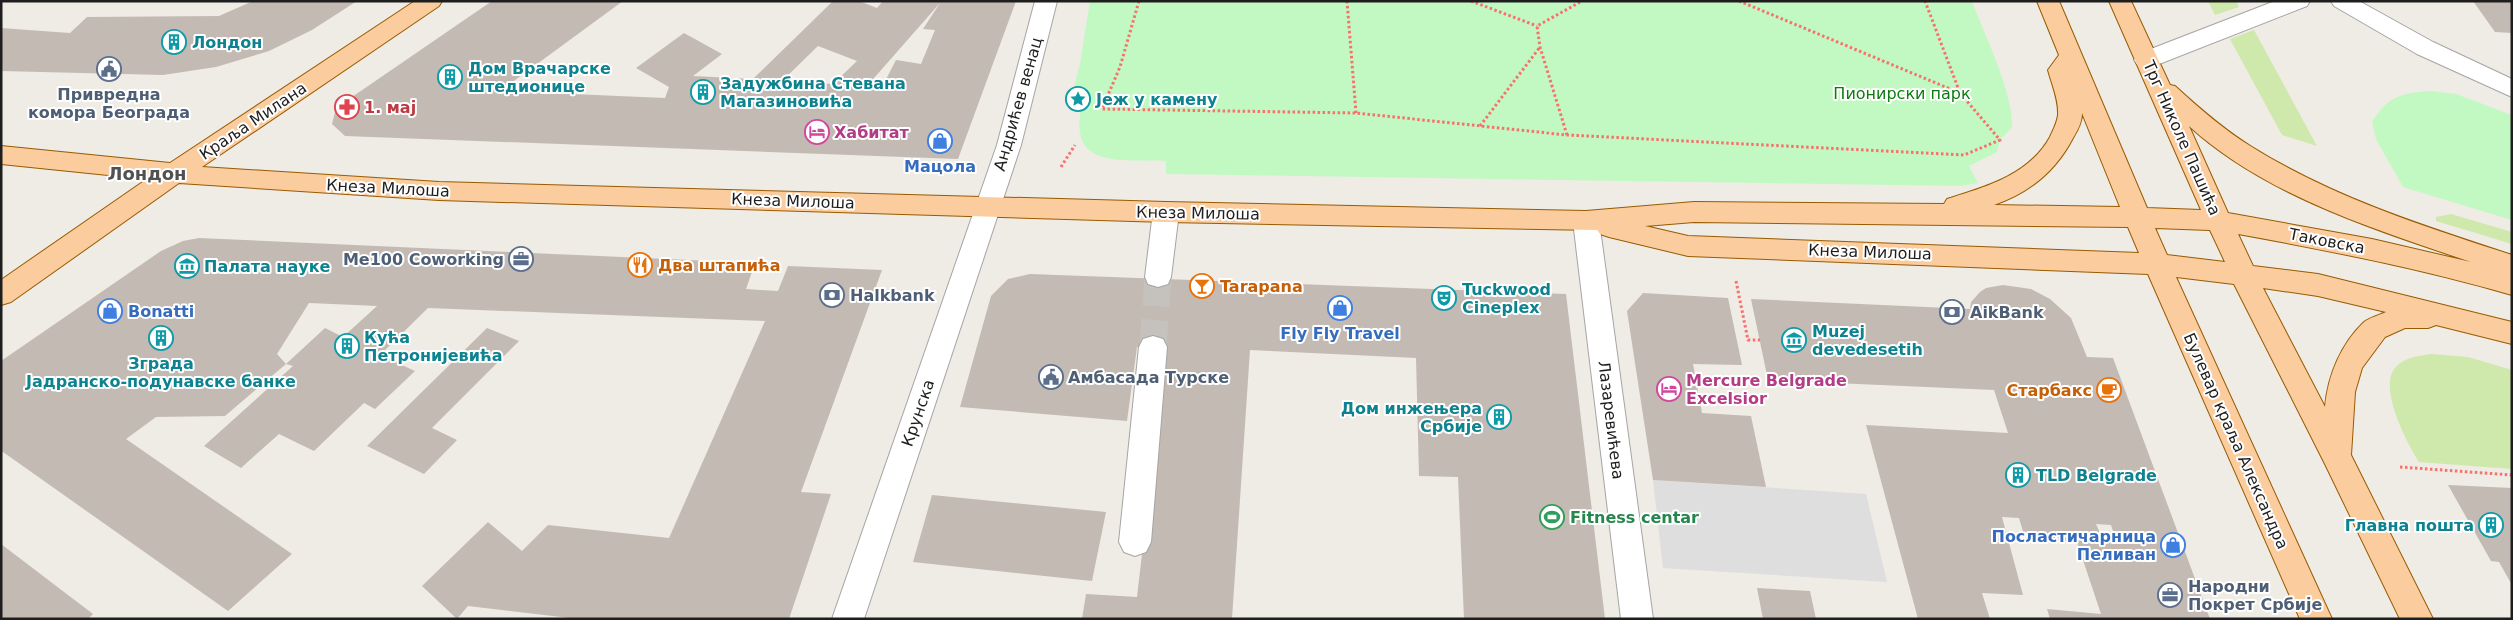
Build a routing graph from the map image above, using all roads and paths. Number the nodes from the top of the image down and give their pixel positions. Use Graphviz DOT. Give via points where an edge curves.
graph roads {
  1 [pos="432,1"];
  2 [pos="1046,1"];
  3 [pos="1139,1"];
  4 [pos="1347,1"];
  5 [pos="1471,1"];
  6 [pos="1582,1"];
  7 [pos="1739,1"];
  8 [pos="1925,1"];
  9 [pos="2048,1"];
  10 [pos="2120,1"];
  11 [pos="2299,1"];
  12 [pos="2342,1"];
  13 [pos="1537,26"];
  14 [pos="1540,47"];
  15 [pos="2070,56"];
  16 [pos="2146,60"];
  17 [pos="2157,83"];
  18 [pos="2512,89"];
  19 [pos="1960,93"];
  20 [pos="1356,113"];
  21 [pos="1479,126"];
  22 [pos="1566,134"];
  23 [pos="1075,145"];
  24 [pos="1,155"];
  25 [pos="1060,167"];
  26 [pos="176,172"];
  27 [pos="987,206"];
  28 [pos="1166,212"];
  29 [pos="1925,214"];
  30 [pos="2138,219"];
  31 [pos="1586,221"];
  32 [pos="2220,221"];
  33 [pos="2157,264"];
  34 [pos="2512,266"];
  35 [pos="2243,274"];
  36 [pos="1158,277"];
  37 [pos="1735,279"];
  38 [pos="2512,285"];
  39 [pos="1,294"];
  40 [pos="2446,316"];
  41 [pos="2512,333"];
  42 [pos="1760,340"];
  43 [pos="1153,347"];
  44 [pos="2336,455"];
  45 [pos="2400,467"];
  46 [pos="2512,475"];
  47 [pos="1135,542"];
  48 [pos="848,619"];
  49 [pos="1637,619"];
  50 [pos="2316,619"];
  51 [pos="2417,619"];
  1 -- 26 [label="main road, Краља Милана"];
  2 -- 27 [label="street, Андрићев венац" via="1008,145"];
  3 -- 20 [label="path" via="1120,67 1102,110"];
  4 -- 20 [label="path"];
  5 -- 13 [label="path"];
  6 -- 13 [label="path"];
  7 -- 19 [label="path"];
  8 -- 19 [label="path"];
  9 -- 15 [label="main road"];
  10 -- 16 [label="main road, Трг Николе Пашића"];
  11 -- 16 [label="street"];
  12 -- 18 [label="street" via="2449,62"];
  13 -- 14 [label="path"];
  14 -- 21 [label="path"];
  14 -- 22 [label="path"];
  15 -- 29 [label="main road" via="2060,70 2070,116 2059,145 2043,165 2027,178 1975,202"];
  15 -- 30 [label="main road"];
  16 -- 17 [label="main road, Трг Николе Пашића"];
  17 -- 32 [label="main road, Трг Николе Пашића"];
  17 -- 34 [label="main road" via="2212,132 2269,171 2361,213"];
  19 -- 22 [label="path" via="2000,140 1964,155"];
  20 -- 21 [label="path"];
  21 -- 22 [label="path"];
  23 -- 25 [label="path"];
  24 -- 26 [label="main road, Кнеза Милоша"];
  26 -- 27 [label="main road, Кнеза Милоша" via="222,178 439,191"];
  26 -- 39 [label="main road, Краља Милана"];
  27 -- 28 [label="main road, Кнеза Милоша"];
  27 -- 48 [label="street, Крунска"];
  28 -- 31 [label="main road, Кнеза Милоша"];
  28 -- 36 [label="street"];
  29 -- 30 [label="main road, Кнеза Милоша" via="2081,215"];
  29 -- 31 [label="main road, Кнеза Милоша" via="1694,212"];
  30 -- 32 [label="main road, Таковска"];
  30 -- 33 [label="main road"];
  31 -- 33 [label="main road, Кнеза Милоша" via="1688,246"];
  31 -- 49 [label="street, Лазаревићева"];
  32 -- 35 [label="main road, Трг Николе Пашића"];
  32 -- 38 [label="main road, Таковска" via="2372,249"];
  33 -- 35 [label="main road"];
  33 -- 50 [label="main road, Булевар краља Александра"];
  35 -- 40 [label="main road" via="2318,285"];
  35 -- 44 [label="main road"];
  37 -- 42 [label="path" via="1748,340"];
  40 -- 41 [label="main road"];
  40 -- 44 [label="main road" via="2403,317 2375,329 2349,364 2341,392"];
  43 -- 47 [label="street"];
  44 -- 51 [label="main road"];
  45 -- 46 [label="path"];
}
